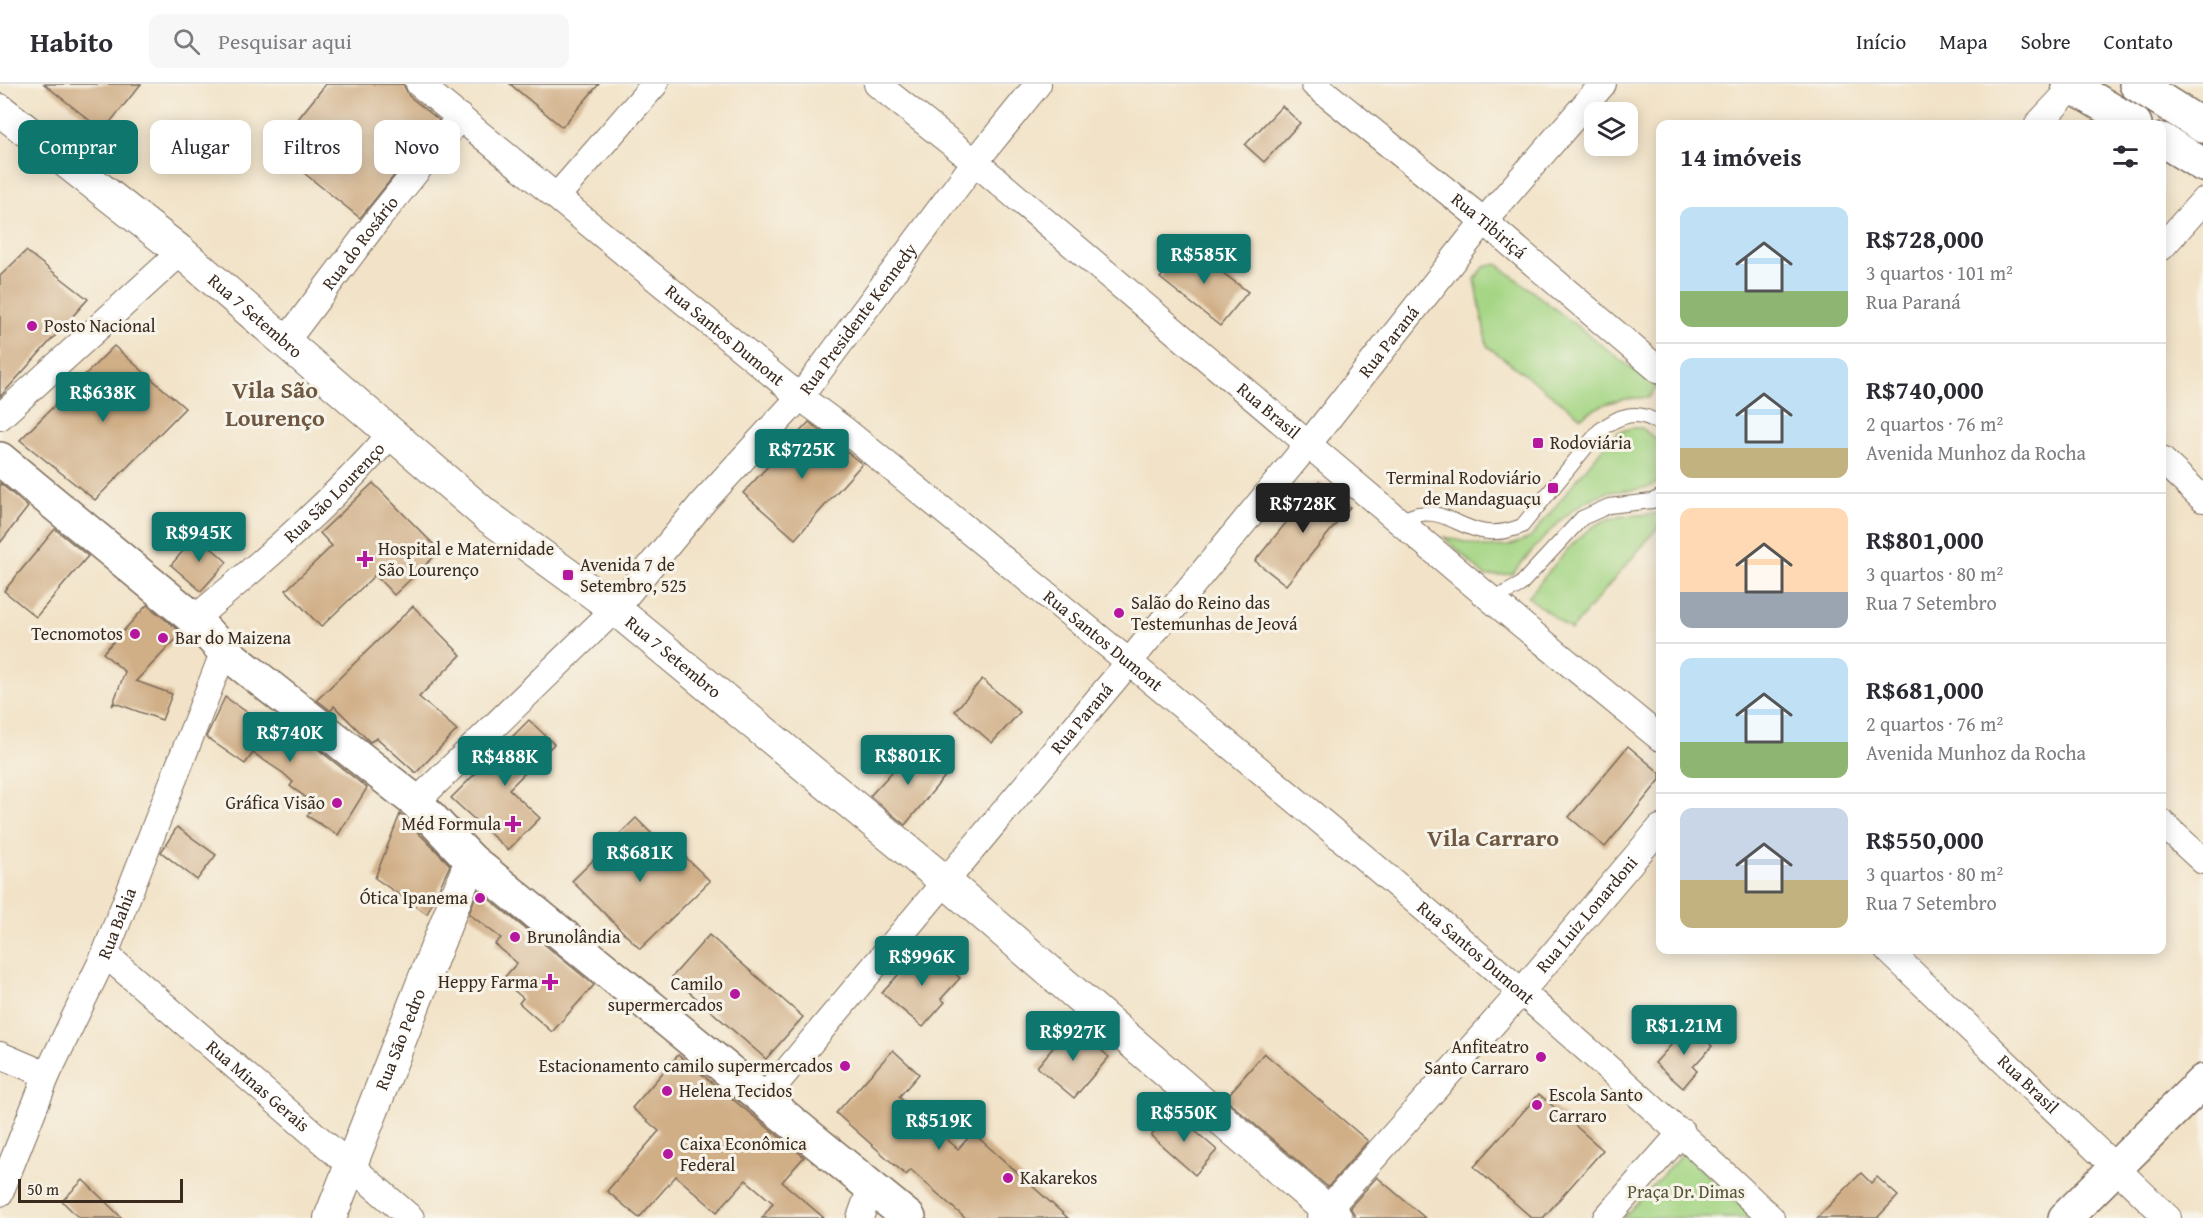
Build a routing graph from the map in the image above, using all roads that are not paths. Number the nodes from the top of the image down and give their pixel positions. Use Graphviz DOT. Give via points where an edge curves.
graph roads {
  1 [pos="419,84"];
  2 [pos="655,84"];
  3 [pos="877,84"];
  4 [pos="1038,84"];
  5 [pos="1314,84"];
  6 [pos="1603,84"];
  7 [pos="2136,84"];
  8 [pos="2070,85"];
  9 [pos="0,110"];
  10 [pos="460,117"];
  11 [pos="2041,120"];
  12 [pos="2128,120"];
  13 [pos="2203,126"];
  14 [pos="2166,142"];
  15 [pos="975,162"];
  16 [pos="2203,165"];
  17 [pos="557,196"];
  18 [pos="2203,201"];
  19 [pos="1484,221"];
  20 [pos="2166,243"];
  21 [pos="181,252"];
  22 [pos="286,341"];
  23 [pos="1656,368"];
  24 [pos="800,397"];
  25 [pos="0,417"];
  26 [pos="1656,421"];
  27 [pos="391,435"];
  28 [pos="1309,443"];
  29 [pos="0,459"];
  30 [pos="2166,463"];
  31 [pos="1656,499"];
  32 [pos="2203,499"];
  33 [pos="1401,520"];
  34 [pos="1492,600"];
  35 [pos="615,609"];
  36 [pos="194,620"];
  37 [pos="224,651"];
  38 [pos="1130,661"];
  39 [pos="1656,735"];
  40 [pos="416,802"];
  41 [pos="2166,828"];
  42 [pos="1656,833"];
  43 [pos="471,860"];
  44 [pos="2203,861"];
  45 [pos="947,883"];
  46 [pos="105,954"];
  47 [pos="1892,954"];
  48 [pos="1522,991"];
  49 [pos="0,1055"];
  50 [pos="47,1075"];
  51 [pos="2203,1080"];
  52 [pos="764,1098"];
  53 [pos="1682,1132"];
  54 [pos="350,1165"];
  55 [pos="2116,1166"];
  56 [pos="871,1187"];
  57 [pos="0,1193"];
  58 [pos="1328,1215"];
  59 [pos="330,1218"];
  60 [pos="411,1218"];
  61 [pos="860,1218"];
  62 [pos="909,1218"];
  63 [pos="1606,1218"];
  64 [pos="1772,1218"];
  65 [pos="2065,1218"];
  66 [pos="2168,1218"];
  1 -- 10 [label="street, Rua Santos Dumont"];
  2 -- 17 [label="street"];
  3 -- 15 [label="street, Rua Brasil"];
  4 -- 15 [label="street, Rua Presidente Kennedy"];
  5 -- 19 [label="street, Rua Tibiriçá"];
  6 -- 19 [label="street, Rua Paraná"];
  7 -- 13 [label="main road"];
  8 -- 11 [label="street"];
  8 -- 12 [label="main road"];
  9 -- 21 [label="street, Rua 7 Setembro"];
  10 -- 17 [label="street, Rua Santos Dumont"];
  10 -- 22 [label="street, Rua do Rosário"];
  14 -- 16 [label="main road"];
  15 -- 24 [label="street, Rua Presidente Kennedy"];
  15 -- 28 [label="street, Rua Brasil"];
  17 -- 24 [label="street, Rua Santos Dumont"];
  18 -- 20 [label="street"];
  19 -- 23 [label="street, Rua Tibiriçá"];
  19 -- 28 [label="street, Rua Paraná"];
  21 -- 22 [label="street, Rua 7 Setembro"];
  21 -- 25 [label="street"];
  22 -- 27 [label="street, Rua 7 Setembro"];
  24 -- 35 [label="street, Rua Presidente Kennedy" via="704,501"];
  24 -- 38 [label="street, Rua Santos Dumont"];
  26 -- 33 [label="lane" via="1646,414 1628,414 1612,420 1522,526 1505,533 1487,534 1437,516 1420,514"];
  27 -- 35 [label="street, Rua 7 Setembro" via="486,515"];
  27 -- 36 [label="street, Rua São Lourenço" via="361,469"];
  28 -- 33 [label="street, Rua Brasil"];
  28 -- 38 [label="street, Rua Paraná"];
  29 -- 36 [label="main road"];
  30 -- 32 [label="street"];
  31 -- 34 [label="lane" via="1610,506 1582,518 1520,585"];
  33 -- 34 [label="street, Rua Brasil"];
  34 -- 39 [label="street, Rua Brasil"];
  35 -- 40 [label="street, Rua Presidente Kennedy"];
  35 -- 45 [label="street, Rua 7 Setembro"];
  36 -- 37 [label="main road"];
  37 -- 40 [label="main road"];
  37 -- 46 [label="street, Rua Bahia"];
  38 -- 45 [label="street, Rua Paraná"];
  38 -- 48 [label="street, Rua Santos Dumont"];
  40 -- 43 [label="main road"];
  41 -- 44 [label="street"];
  42 -- 48 [label="street, Rua Luiz Lonardoni"];
  43 -- 52 [label="main road"];
  43 -- 54 [label="street, Rua São Pedro"];
  45 -- 52 [label="street, Rua Paraná"];
  45 -- 58 [label="street, Rua 7 Setembro"];
  46 -- 50 [label="street, Rua Bahia"];
  46 -- 54 [label="street, Rua Minas Gerais"];
  47 -- 55 [label="street, Rua Brasil"];
  48 -- 53 [label="street, Rua Santos Dumont"];
  48 -- 58 [label="street, Rua Luiz Lonardoni"];
  49 -- 50 [label="street"];
  50 -- 57 [label="street, Rua Bahia"];
  51 -- 55 [label="main road"];
  52 -- 56 [label="main road"];
  53 -- 63 [label="street"];
  53 -- 64 [label="street, Rua Santos Dumont"];
  54 -- 59 [label="street, Rua São Pedro"];
  54 -- 60 [label="street, Rua Minas Gerais"];
  55 -- 65 [label="main road"];
  55 -- 66 [label="street, Rua Brasil"];
  56 -- 61 [label="street"];
  56 -- 62 [label="main road"];
}
